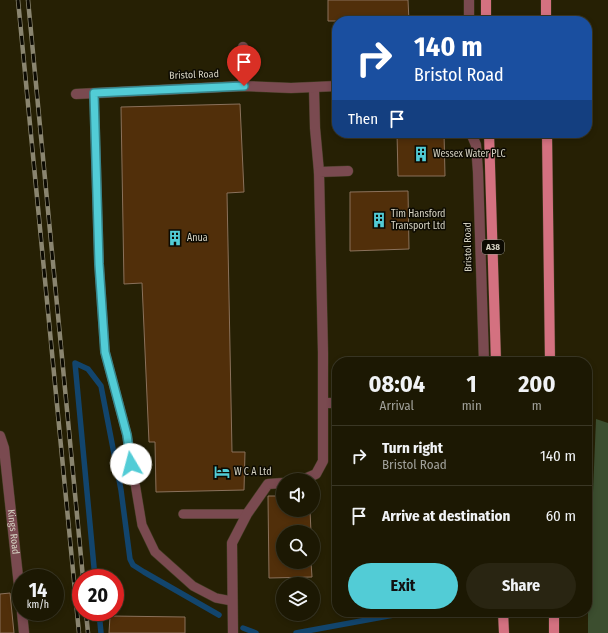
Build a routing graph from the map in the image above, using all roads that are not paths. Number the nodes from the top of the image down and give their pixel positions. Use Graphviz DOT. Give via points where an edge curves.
graph roads {
  1 [pos="468,0"];
  2 [pos="486,0"];
  3 [pos="546,0"];
  4 [pos="469,16"];
  5 [pos="486,16"];
  6 [pos="546,16"];
  7 [pos="243,47"];
  8 [pos="244,86"];
  9 [pos="332,86"];
  10 [pos="314,88"];
  11 [pos="94,93"];
  12 [pos="76,94"];
  13 [pos="473,138"];
  14 [pos="490,138"];
  15 [pos="547,138"];
  16 [pos="348,171"];
  17 [pos="320,172"];
  18 [pos="484,357"];
  19 [pos="496,357"];
  20 [pos="550,357"];
  21 [pos="324,403"];
  22 [pos="332,403"];
  23 [pos="0,436"];
  24 [pos="317,473"];
  25 [pos="4,482"];
  26 [pos="276,483"];
  27 [pos="183,514"];
  28 [pos="247,514"];
  29 [pos="16,569"];
  30 [pos="232,601"];
  31 [pos="503,617"];
  32 [pos="554,617"];
  33 [pos="23,621"];
  34 [pos="24,633"];
  35 [pos="233,633"];
  36 [pos="504,633"];
  37 [pos="554,633"];
  1 -- 4 [label="street"];
  2 -- 5 [label="main road"];
  3 -- 6 [label="main road"];
  7 -- 8 [label="street"];
  8 -- 10 [label="street, Bristol Road"];
  8 -- 11 [label="street, Bristol Road"];
  9 -- 10 [label="street, Bristol Road"];
  10 -- 17 [label="street"];
  11 -- 12 [label="street, Bristol Road"];
  11 -- 30 [label="lane" via="99,264 105,352 127,435 142,525 155,552 193,586 216,598"];
  13 -- 18 [label="street, Bristol Road" via="478,172"];
  14 -- 19 [label="main road, A38"];
  15 -- 20 [label="main road"];
  16 -- 17 [label="street"];
  17 -- 21 [label="street"];
  21 -- 22 [label="street"];
  21 -- 24 [label="street" via="323,461"];
  23 -- 25 [label="street, Kings Road" via="4,448"];
  25 -- 29 [label="street, Kings Road"];
  26 -- 28 [label="street" via="268,484"];
  27 -- 28 [label="lane"];
  28 -- 30 [label="street" via="232,543"];
  30 -- 35 [label="street"];
  31 -- 36 [label="main road"];
  32 -- 37 [label="main road"];
  33 -- 34 [label="street"];
}
